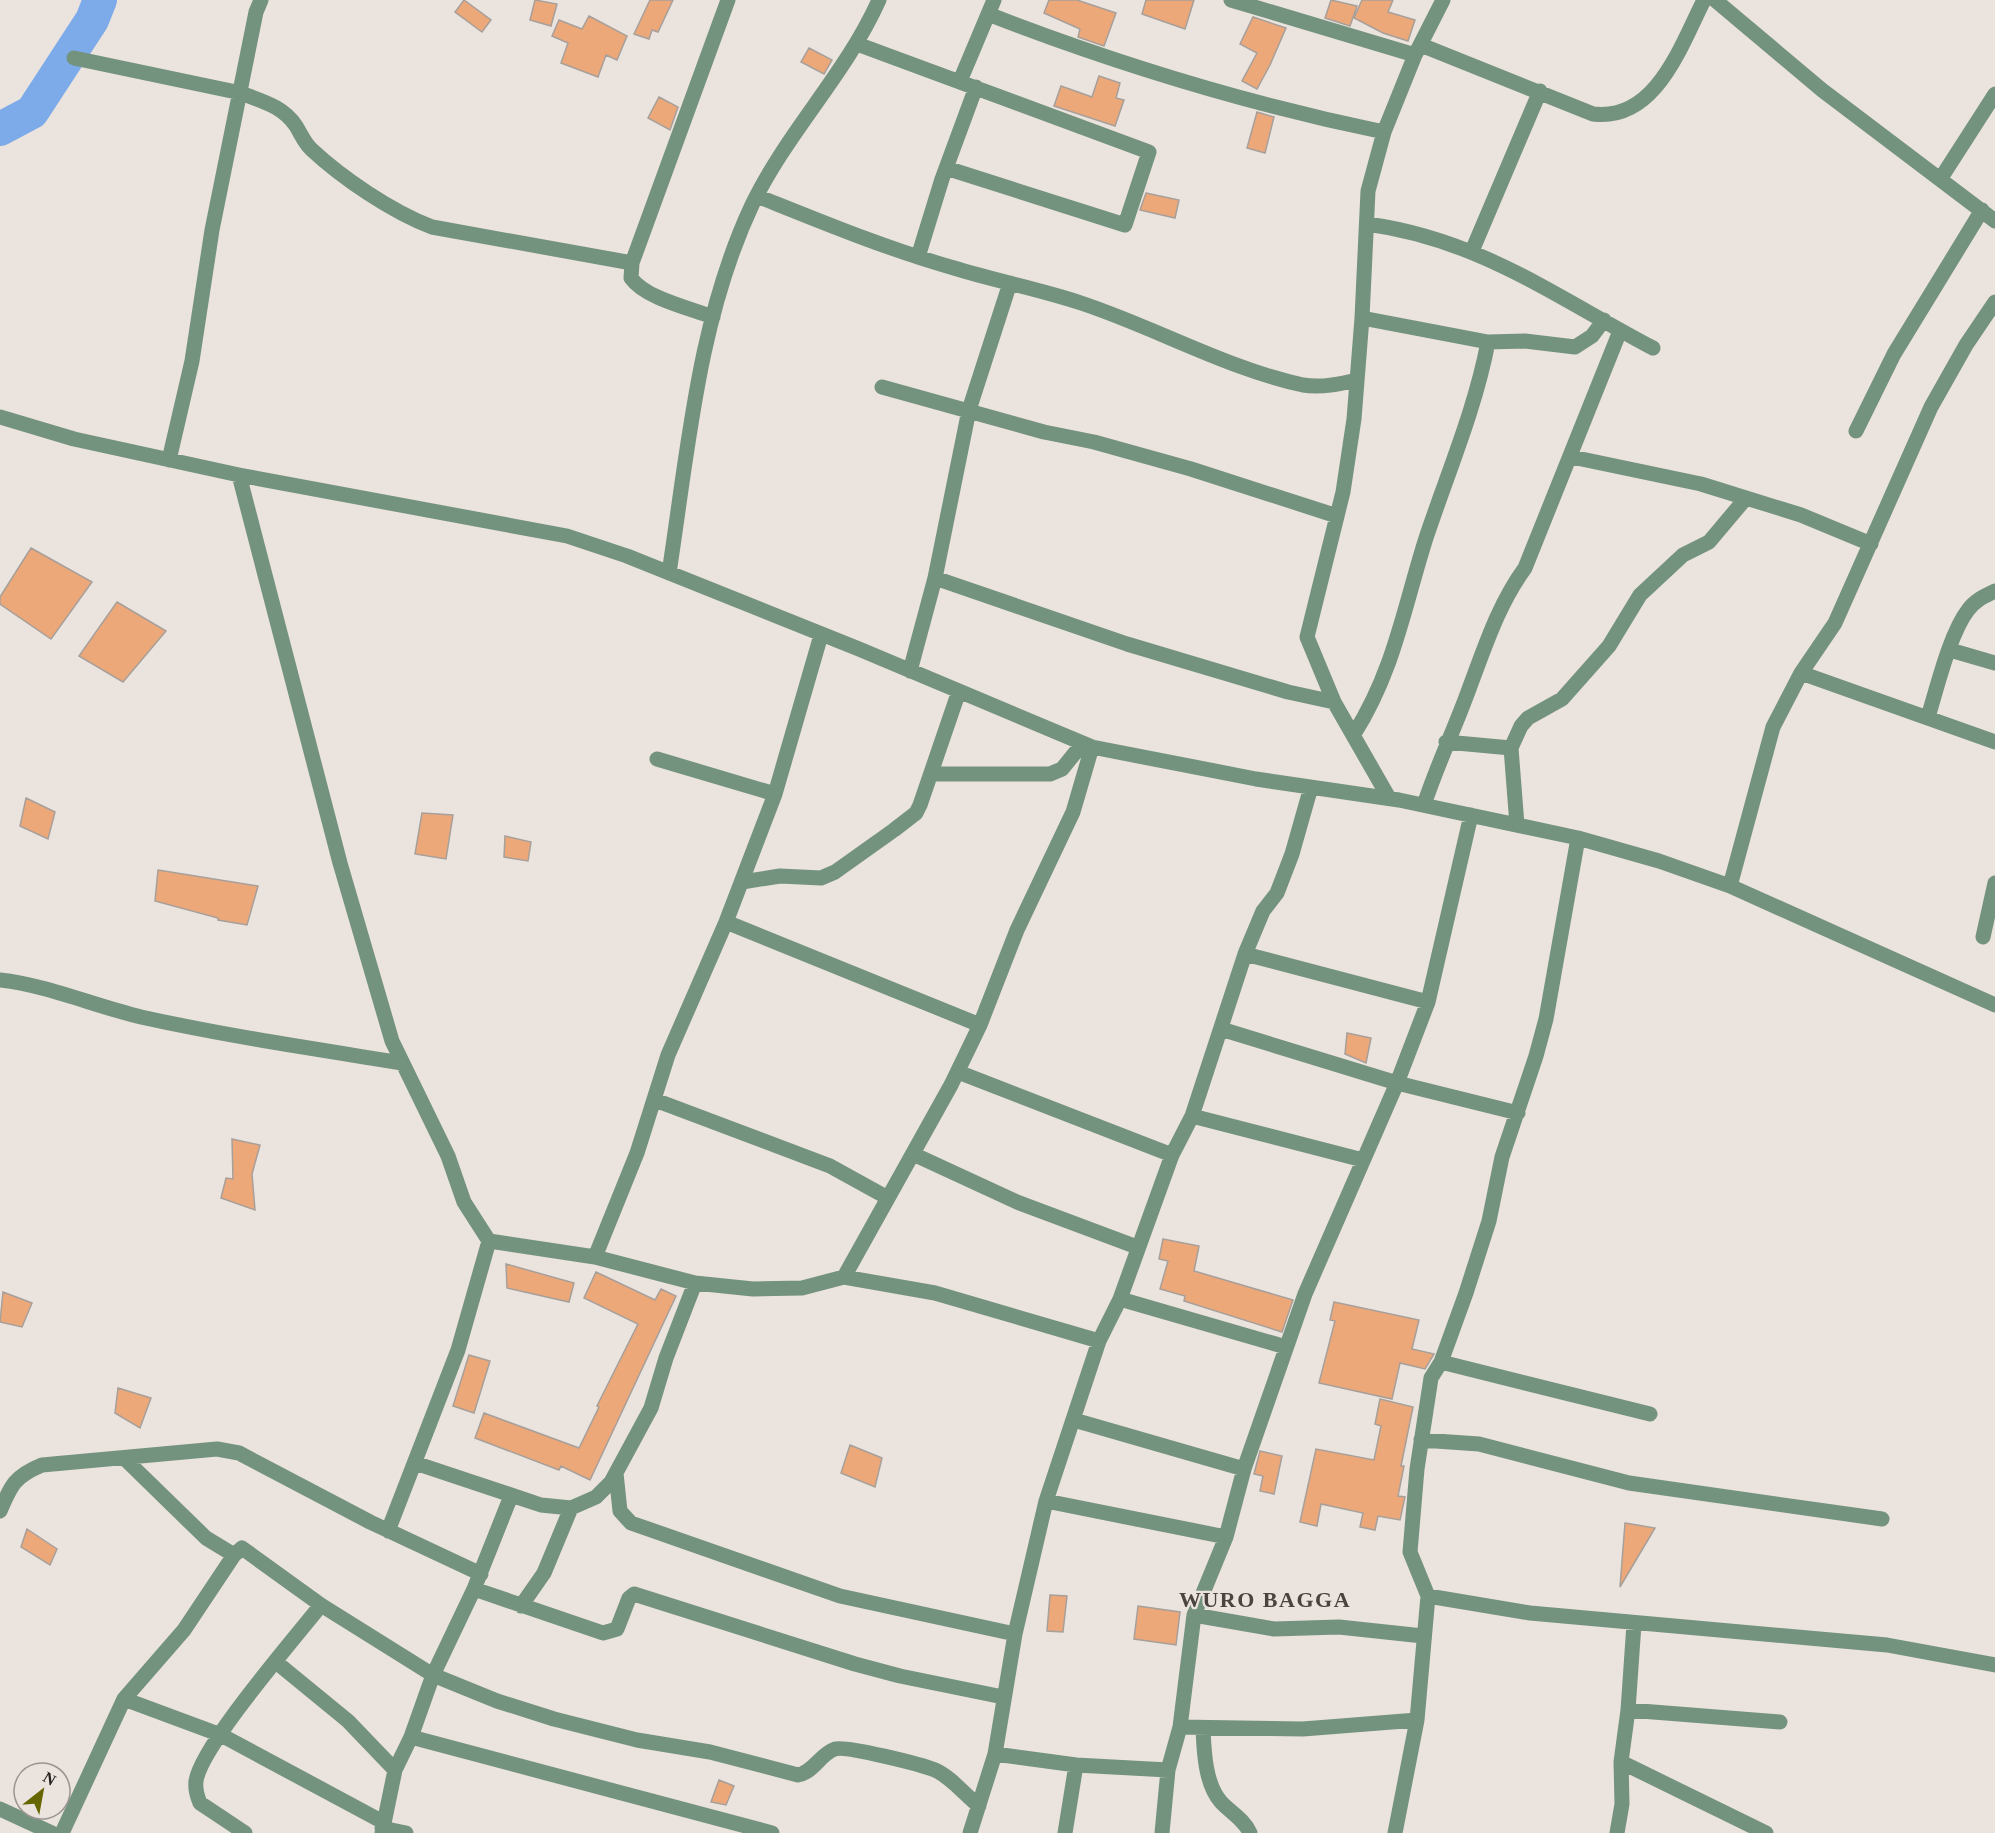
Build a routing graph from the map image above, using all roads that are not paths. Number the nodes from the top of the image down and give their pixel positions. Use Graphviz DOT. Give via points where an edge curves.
graph roads {
  1 [pos="261,0"];
  2 [pos="728,0"];
  3 [pos="879,0"];
  4 [pos="1231,0"];
  5 [pos="1443,0"];
  6 [pos="1704,0"];
  7 [pos="1715,0"];
  8 [pos="991,7"];
  9 [pos="857,44"];
  10 [pos="1418,50"];
  11 [pos="74,58"];
  12 [pos="960,81"];
  13 [pos="976,87"];
  14 [pos="1540,92"];
  15 [pos="241,93"];
  16 [pos="1994,96"];
  17 [pos="1384,132"];
  18 [pos="946,168"];
  19 [pos="1941,178"];
  20 [pos="757,196"];
  21 [pos="1982,210"];
  22 [pos="1995,221"];
  23 [pos="1367,224"];
  24 [pos="1472,251"];
  25 [pos="918,256"];
  26 [pos="632,263"];
  27 [pos="1010,283"];
  28 [pos="1995,302"];
  29 [pos="713,318"];
  30 [pos="1362,318"];
  31 [pos="1604,320"];
  32 [pos="1620,331"];
  33 [pos="1488,342"];
  34 [pos="1653,348"];
  35 [pos="1357,380"];
  36 [pos="882,387"];
  37 [pos="969,410"];
  38 [pos="0,417"];
  39 [pos="1856,431"];
  40 [pos="1572,457"];
  41 [pos="169,460"];
  42 [pos="239,475"];
  43 [pos="1746,498"];
  44 [pos="1337,516"];
  45 [pos="1871,544"];
  46 [pos="669,573"];
  47 [pos="935,578"];
  48 [pos="1995,591"];
  49 [pos="821,635"];
  50 [pos="1950,650"];
  51 [pos="1995,663"];
  52 [pos="910,671"];
  53 [pos="1801,673"];
  54 [pos="959,691"];
  55 [pos="1334,702"];
  56 [pos="1928,717"];
  57 [pos="1354,734"];
  58 [pos="1446,742"];
  59 [pos="1995,742"];
  60 [pos="1088,745"];
  61 [pos="1511,748"];
  62 [pos="657,759"];
  63 [pos="1062,769"];
  64 [pos="931,774"];
  65 [pos="1311,787"];
  66 [pos="776,794"];
  67 [pos="1078,797"];
  68 [pos="1389,798"];
  69 [pos="1424,805"];
  70 [pos="1471,815"];
  71 [pos="1517,825"];
  72 [pos="1578,838"];
  73 [pos="742,882"];
  74 [pos="1995,883"];
  75 [pos="1730,886"];
  76 [pos="726,922"];
  77 [pos="1983,937"];
  78 [pos="1245,954"];
  79 [pos="0,980"];
  80 [pos="1428,1002"];
  81 [pos="1995,1005"];
  82 [pos="980,1025"];
  83 [pos="1221,1029"];
  84 [pos="402,1063"];
  85 [pos="958,1072"];
  86 [pos="1397,1083"];
  87 [pos="655,1100"];
  88 [pos="1518,1113"];
  89 [pos="1192,1116"];
  90 [pos="913,1155"];
  91 [pos="1172,1155"];
  92 [pos="1363,1160"];
  93 [pos="888,1198"];
  94 [pos="489,1241"];
  95 [pos="1137,1247"];
  96 [pos="595,1257"];
  97 [pos="844,1277"];
  98 [pos="695,1283"];
  99 [pos="1120,1299"];
  100 [pos="1099,1341"];
  101 [pos="1286,1347"];
  102 [pos="1441,1362"];
  103 [pos="1650,1414"];
  104 [pos="1074,1420"];
  105 [pos="1421,1440"];
  106 [pos="125,1459"];
  107 [pos="415,1463"];
  108 [pos="1244,1469"];
  109 [pos="616,1473"];
  110 [pos="511,1496"];
  111 [pos="1046,1501"];
  112 [pos="571,1508"];
  113 [pos="0,1511"];
  114 [pos="1882,1519"];
  115 [pos="388,1531"];
  116 [pos="1226,1537"];
  117 [pos="234,1555"];
  118 [pos="481,1574"];
  119 [pos="474,1589"];
  120 [pos="1428,1596"];
  121 [pos="321,1605"];
  122 [pos="521,1606"];
  123 [pos="1194,1615"];
  124 [pos="1634,1624"];
  125 [pos="1015,1634"];
  126 [pos="1423,1636"];
  127 [pos="276,1662"];
  128 [pos="1995,1665"];
  129 [pos="433,1675"];
  130 [pos="1003,1696"];
  131 [pos="124,1699"];
  132 [pos="1628,1710"];
  133 [pos="1417,1720"];
  134 [pos="1780,1722"];
  135 [pos="1180,1727"];
  136 [pos="1203,1729"];
  137 [pos="221,1735"];
  138 [pos="411,1737"];
  139 [pos="995,1754"];
  140 [pos="1621,1762"];
  141 [pos="1076,1765"];
  142 [pos="395,1770"];
  143 [pos="1168,1770"];
  144 [pos="978,1806"];
  145 [pos="0,1809"];
  146 [pos="382,1828"];
  147 [pos="52,1833"];
  148 [pos="62,1833"];
  149 [pos="245,1833"];
  150 [pos="406,1833"];
  151 [pos="772,1833"];
  152 [pos="970,1833"];
  153 [pos="1065,1833"];
  154 [pos="1162,1833"];
  155 [pos="1250,1833"];
  156 [pos="1395,1833"];
  157 [pos="1617,1833"];
  158 [pos="1767,1833"];
  1 -- 15 [label="street"];
  2 -- 26 [label="street"];
  3 -- 9 [label="street"];
  4 -- 10 [label="street"];
  5 -- 10 [label="street"];
  6 -- 14 [label="street" via="1659,87 1638,104 1604,116"];
  7 -- 19 [label="street" via="1822,90"];
  8 -- 12 [label="street"];
  8 -- 17 [label="street" via="1083,50 1181,82"];
  9 -- 12 [label="street"];
  9 -- 20 [label="street" via="783,149"];
  10 -- 14 [label="street"];
  10 -- 17 [label="street"];
  11 -- 15 [label="street"];
  12 -- 13 [label="street"];
  13 -- 18 [label="street"];
  13 -- 18 [label="street" via="1147,149 1149,154 1128,222 1123,225"];
  14 -- 24 [label="street"];
  15 -- 26 [label="street" via="285,112 312,150 407,217 432,226"];
  15 -- 41 [label="street" via="212,230 192,362"];
  16 -- 19 [label="street"];
  17 -- 23 [label="street" via="1368,191"];
  18 -- 25 [label="street"];
  19 -- 21 [label="street"];
  20 -- 25 [label="street"];
  20 -- 29 [label="street"];
  21 -- 22 [label="street"];
  21 -- 39 [label="street" via="1894,354"];
  23 -- 24 [label="street" via="1416,233"];
  23 -- 30 [label="street"];
  24 -- 31 [label="street" via="1548,287"];
  25 -- 27 [label="street"];
  26 -- 29 [label="street" via="631,278 636,286"];
  27 -- 35 [label="street" via="1090,306 1213,355 1305,385"];
  27 -- 37 [label="street"];
  28 -- 45 [label="street" via="1931,407"];
  29 -- 46 [label="street" via="698,383"];
  30 -- 33 [label="street"];
  30 -- 35 [label="street"];
  31 -- 32 [label="street"];
  31 -- 33 [label="street" via="1592,336 1575,347 1526,341"];
  32 -- 34 [label="street"];
  32 -- 40 [label="street"];
  33 -- 57 [label="street" via="1476,398 1426,538 1381,686"];
  35 -- 44 [label="street"];
  36 -- 37 [label="street"];
  37 -- 44 [label="street" via="1191,469"];
  37 -- 47 [label="street"];
  38 -- 41 [label="street" via="74,439"];
  40 -- 43 [label="street" via="1701,484"];
  40 -- 58 [label="street" via="1525,568 1508,591 1479,656"];
  41 -- 42 [label="street"];
  42 -- 46 [label="street" via="567,536"];
  42 -- 84 [label="street" via="340,863 392,1041"];
  43 -- 45 [label="street" via="1801,515"];
  43 -- 61 [label="street" via="1709,542 1683,555 1640,595 1609,646 1562,699 1528,718"];
  44 -- 55 [label="street" via="1307,637"];
  45 -- 53 [label="street" via="1835,623"];
  46 -- 49 [label="street"];
  47 -- 52 [label="street"];
  47 -- 55 [label="street" via="1127,644"];
  48 -- 50 [label="street" via="1977,600 1967,611"];
  49 -- 52 [label="street"];
  49 -- 66 [label="street"];
  50 -- 51 [label="street"];
  50 -- 56 [label="street"];
  52 -- 54 [label="street"];
  53 -- 56 [label="street"];
  53 -- 75 [label="street" via="1773,727"];
  54 -- 60 [label="street"];
  54 -- 64 [label="street"];
  55 -- 57 [label="street"];
  56 -- 59 [label="street"];
  57 -- 68 [label="street"];
  58 -- 61 [label="street"];
  58 -- 69 [label="street"];
  60 -- 63 [label="street"];
  60 -- 65 [label="street"];
  60 -- 67 [label="street"];
  61 -- 71 [label="street"];
  62 -- 66 [label="street"];
  63 -- 64 [label="street" via="1050,774"];
  63 -- 67 [label="street"];
  64 -- 73 [label="street" via="916,813 835,872 820,879 780,876"];
  65 -- 68 [label="street"];
  65 -- 78 [label="street" via="1293,854"];
  66 -- 73 [label="street"];
  67 -- 82 [label="street" via="1017,930"];
  68 -- 69 [label="street"];
  69 -- 70 [label="street"];
  70 -- 71 [label="street"];
  70 -- 80 [label="street"];
  71 -- 72 [label="street"];
  72 -- 75 [label="street"];
  72 -- 88 [label="street" via="1546,1019"];
  73 -- 76 [label="street"];
  74 -- 77 [label="street"];
  75 -- 81 [label="street"];
  76 -- 82 [label="street"];
  76 -- 87 [label="street" via="668,1055"];
  78 -- 80 [label="street"];
  78 -- 83 [label="street"];
  79 -- 84 [label="street" via="166,1022"];
  80 -- 86 [label="street"];
  82 -- 85 [label="street"];
  83 -- 86 [label="street"];
  83 -- 89 [label="street"];
  84 -- 94 [label="street" via="448,1156 464,1202"];
  85 -- 90 [label="street"];
  85 -- 91 [label="street"];
  86 -- 88 [label="street"];
  86 -- 92 [label="street"];
  87 -- 93 [label="street" via="820,1162"];
  87 -- 96 [label="street" via="638,1153"];
  88 -- 102 [label="street" via="1502,1157 1489,1221"];
  89 -- 91 [label="street"];
  89 -- 92 [label="street"];
  90 -- 93 [label="street"];
  90 -- 95 [label="street" via="1017,1202"];
  91 -- 95 [label="street"];
  92 -- 101 [label="street"];
  93 -- 97 [label="street"];
  94 -- 96 [label="street"];
  94 -- 107 [label="street" via="458,1350"];
  95 -- 99 [label="street"];
  96 -- 98 [label="street"];
  97 -- 98 [label="street" via="802,1288"];
  97 -- 100 [label="street" via="935,1293"];
  98 -- 109 [label="street" via="651,1408"];
  99 -- 100 [label="street"];
  99 -- 101 [label="street"];
  100 -- 104 [label="street"];
  101 -- 108 [label="street"];
  102 -- 103 [label="street"];
  102 -- 105 [label="street" via="1431,1378"];
  104 -- 108 [label="street"];
  104 -- 111 [label="street"];
  105 -- 114 [label="street" via="1479,1444 1629,1483"];
  105 -- 120 [label="street" via="1410,1552"];
  106 -- 113 [label="street" via="42,1465 23,1472 11,1485"];
  106 -- 115 [label="street" via="217,1449 239,1453"];
  106 -- 117 [label="street" via="207,1538"];
  107 -- 110 [label="street"];
  107 -- 115 [label="street"];
  108 -- 116 [label="street"];
  109 -- 112 [label="street" via="596,1497"];
  109 -- 125 [label="street" via="620,1511 631,1523 840,1596"];
  110 -- 112 [label="street"];
  110 -- 118 [label="street"];
  111 -- 116 [label="street"];
  111 -- 125 [label="street"];
  112 -- 122 [label="street" via="548,1565"];
  115 -- 118 [label="street"];
  116 -- 123 [label="street"];
  117 -- 121 [label="street" via="245,1548"];
  117 -- 131 [label="street" via="184,1630"];
  118 -- 119 [label="street"];
  119 -- 122 [label="street"];
  119 -- 129 [label="street"];
  120 -- 124 [label="street" via="1530,1613"];
  120 -- 126 [label="street"];
  121 -- 127 [label="street"];
  121 -- 129 [label="street"];
  122 -- 130 [label="street" via="603,1633 617,1629 634,1594 855,1664"];
  123 -- 126 [label="street" via="1274,1629 1339,1627"];
  123 -- 135 [label="street"];
  124 -- 128 [label="street" via="1887,1645"];
  124 -- 132 [label="street"];
  125 -- 130 [label="street"];
  126 -- 133 [label="street"];
  127 -- 137 [label="street"];
  127 -- 142 [label="street" via="348,1720"];
  129 -- 138 [label="street"];
  129 -- 144 [label="street" via="554,1719 798,1775 832,1749 840,1747 876,1755 936,1770"];
  130 -- 139 [label="street"];
  131 -- 137 [label="street"];
  131 -- 148 [label="street"];
  132 -- 134 [label="street"];
  132 -- 140 [label="street"];
  133 -- 136 [label="street" via="1303,1729"];
  133 -- 156 [label="street"];
  135 -- 136 [label="street"];
  135 -- 143 [label="street"];
  136 -- 155 [label="street" via="1204,1756 1219,1800"];
  137 -- 146 [label="street"];
  137 -- 149 [label="street" via="201,1766 196,1780 197,1796 208,1811"];
  138 -- 142 [label="street"];
  138 -- 151 [label="street"];
  139 -- 141 [label="street"];
  139 -- 144 [label="street"];
  140 -- 157 [label="street" via="1622,1804"];
  140 -- 158 [label="street"];
  141 -- 143 [label="street"];
  141 -- 153 [label="street"];
  142 -- 146 [label="street"];
  143 -- 154 [label="street"];
  144 -- 152 [label="street"];
  145 -- 147 [label="street"];
  146 -- 150 [label="street"];
}
